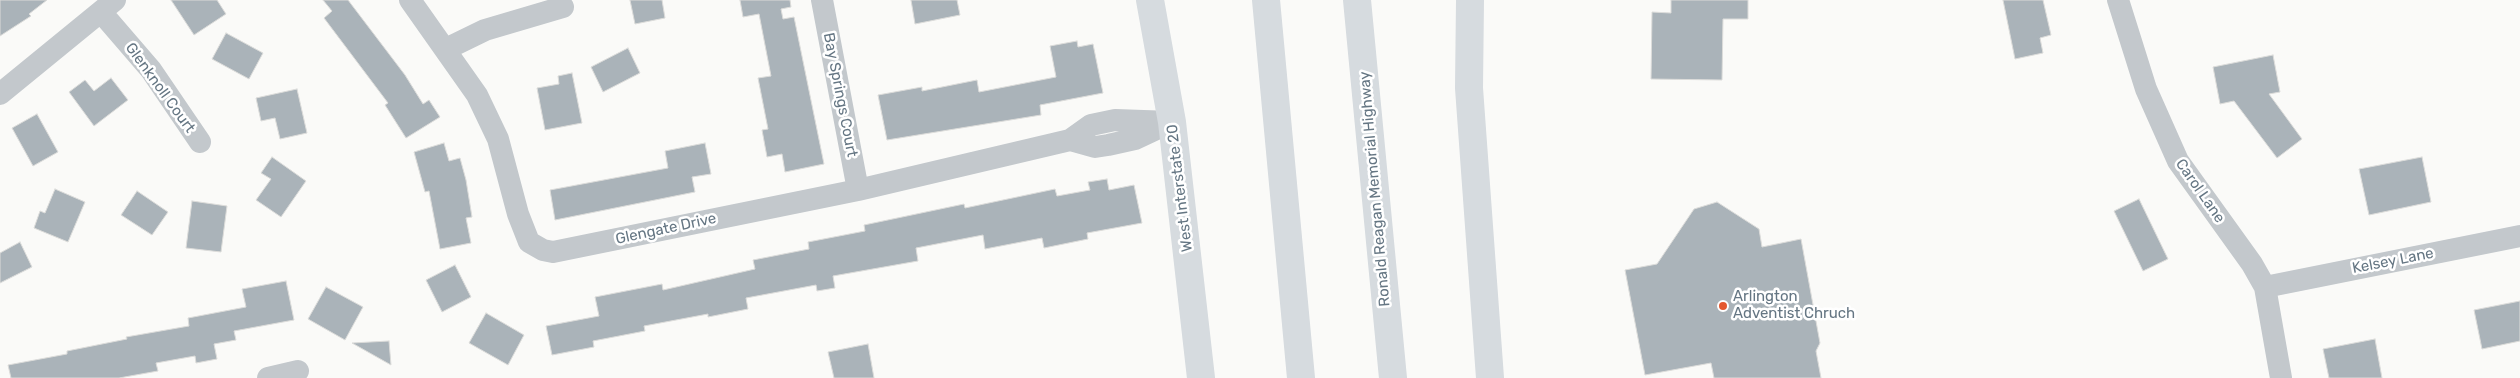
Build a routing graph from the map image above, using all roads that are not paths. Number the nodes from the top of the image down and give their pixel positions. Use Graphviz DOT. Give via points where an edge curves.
graph roads {
  1 [pos="410,0"];
  2 [pos="822,0"];
  3 [pos="1150,0"];
  4 [pos="1266,0"];
  5 [pos="1357,0"];
  6 [pos="1470,0"];
  7 [pos="2118,0"];
  8 [pos="108,6"];
  9 [pos="564,7"];
  10 [pos="446,49"];
  11 [pos="0,94"];
  12 [pos="1115,120"];
  13 [pos="1172,122"];
  14 [pos="1070,140"];
  15 [pos="200,142"];
  16 [pos="1119,142"];
  17 [pos="858,190"];
  18 [pos="2520,236"];
  19 [pos="2265,287"];
  20 [pos="298,371"];
  21 [pos="268,378"];
  22 [pos="1202,378"];
  23 [pos="1301,378"];
  24 [pos="1393,378"];
  25 [pos="1490,378"];
  26 [pos="2281,378"];
  1 -- 10 [label="street, Glengate Drive"];
  2 -- 17 [label="street, Bay Springs Court"];
  3 -- 13 [label="main road, West Interstate 20"];
  4 -- 23 [label="main road"];
  5 -- 24 [label="main road, Ronald Reagan Memorial Highway"];
  6 -- 25 [label="main road" via="1469,88"];
  7 -- 19 [label="street, Carol Lane" via="2146,89 2178,161"];
  8 -- 11 [label="street"];
  8 -- 15 [label="street, Glenknoll Court"];
  9 -- 10 [label="street" via="485,30"];
  10 -- 17 [label="street, Glengate Drive" via="477,95 498,139 529,242 543,250 553,252"];
  12 -- 13 [label="street, Glengate Drive"];
  12 -- 14 [label="street, Glengate Drive" via="1091,125"];
  12 -- 16 [label="street"];
  13 -- 16 [label="street, Glengate Drive" via="1135,139"];
  13 -- 22 [label="main road, West Interstate 20"];
  14 -- 16 [label="street, Glengate Drive" via="1095,147"];
  14 -- 17 [label="street, Glengate Drive"];
  18 -- 19 [label="street, Kelsey Lane"];
  19 -- 26 [label="street, Carol Lane"];
  20 -- 21 [label="street"];
}
